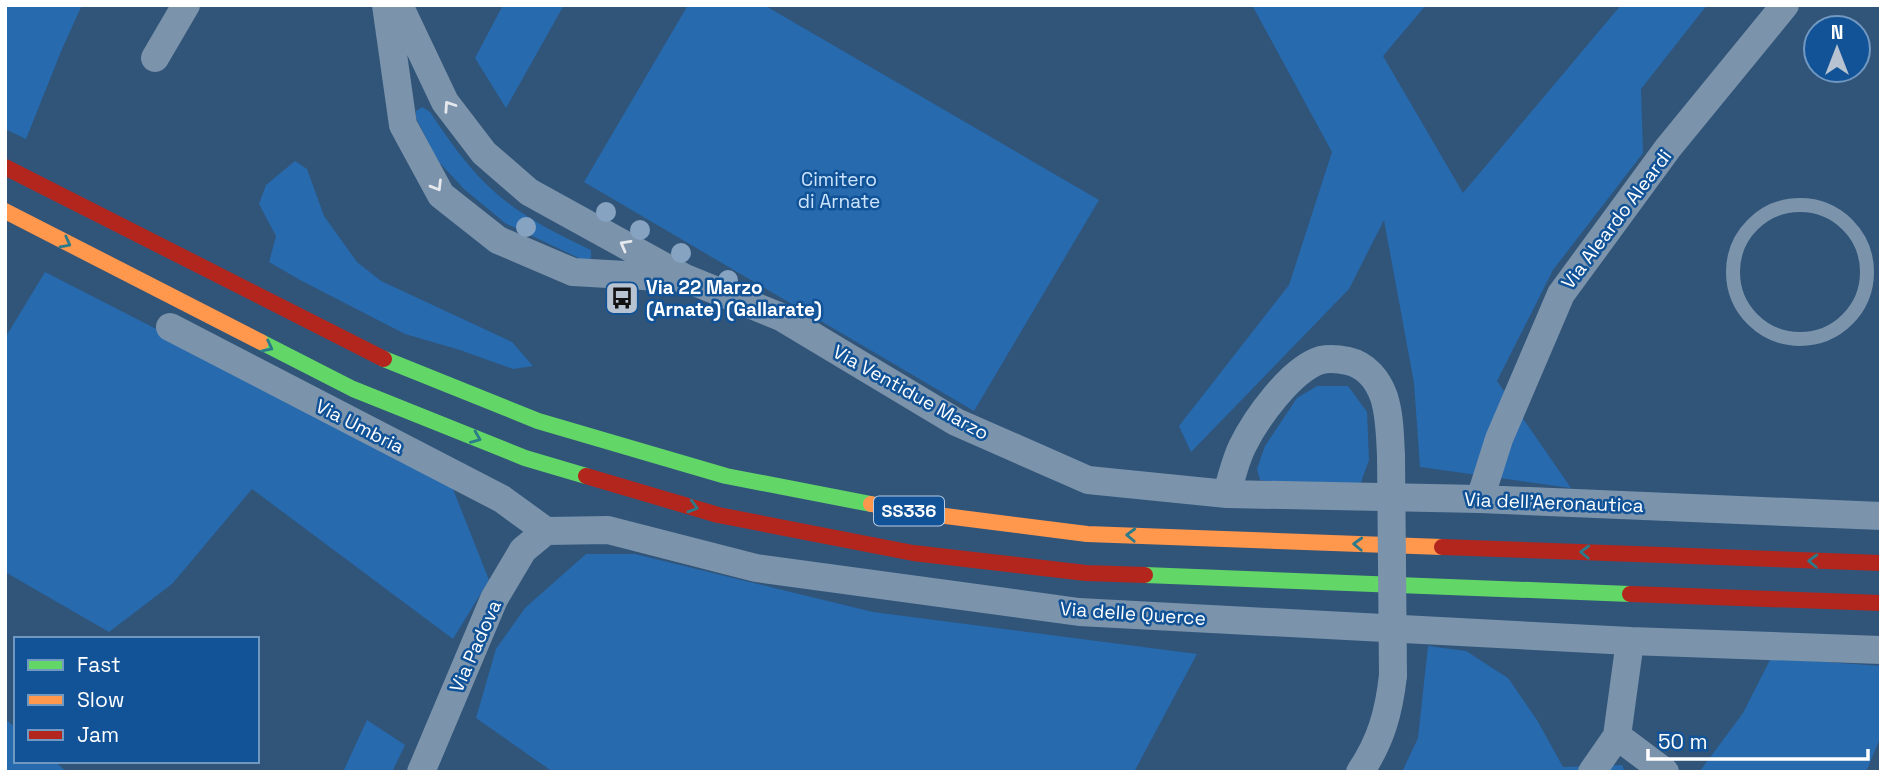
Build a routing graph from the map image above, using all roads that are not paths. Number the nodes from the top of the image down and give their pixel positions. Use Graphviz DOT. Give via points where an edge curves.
graph roads {
  1 [pos="186,5"];
  2 [pos="386,5"];
  3 [pos="399,5"];
  4 [pos="1784,5"];
  5 [pos="155,58"];
  6 [pos="5,166"];
  7 [pos="5,211"];
  8 [pos="1874,268"];
  9 [pos="685,278"];
  10 [pos="170,327"];
  11 [pos="1227,494"];
  12 [pos="1480,499"];
  13 [pos="1881,516"];
  14 [pos="545,531"];
  15 [pos="1881,563"];
  16 [pos="1881,604"];
  17 [pos="1630,640"];
  18 [pos="1881,650"];
  19 [pos="1617,736"];
  20 [pos="421,772"];
  21 [pos="1360,772"];
  22 [pos="1592,772"];
  23 [pos="1665,772"];
  1 -- 5 [label="street"];
  2 -- 9 [label="street, Via Ventidue Marzo, one-way" via="403,125 441,195 498,240 573,272"];
  9 -- 3 [label="street, Via Ventidue Marzo, one-way" via="529,192 484,153 445,102"];
  4 -- 12 [label="street, Via Aleardo Aleardi" via="1668,148 1561,294 1499,439"];
  15 -- 6 [label="highway, SS336, one-way" via="1087,534 914,512 726,476 538,421 370,353"];
  7 -- 16 [label="highway, SS336, one-way" via="353,389 525,458 718,514 913,553 1086,573"];
  8 -- 8 [label="lane" via="1844,221 1815,205 1793,204 1753,222 1733,261 1733,284 1755,323 1797,340 1840,327 1856,311"];
  9 -- 11 [label="street, Via Ventidue Marzo" via="780,317 956,422 1088,480"];
  10 -- 14 [label="street, Via Umbria" via="502,499"];
  11 -- 12 [label="street, Via dell'Aeronautica"];
  11 -- 21 [label="street, bridge" via="1254,425 1292,381 1322,360 1352,362 1368,370 1388,414 1392,675 1383,732"];
  12 -- 13 [label="street, Via dell'Aeronautica"];
  14 -- 17 [label="street, Via delle Querce" via="608,530 755,568 1079,612"];
  14 -- 20 [label="street, Via Padova" via="523,550 495,599"];
  17 -- 18 [label="street, Via delle Querce"];
  17 -- 19 [label="street"];
  19 -- 22 [label="street"];
  19 -- 23 [label="street"];
}
